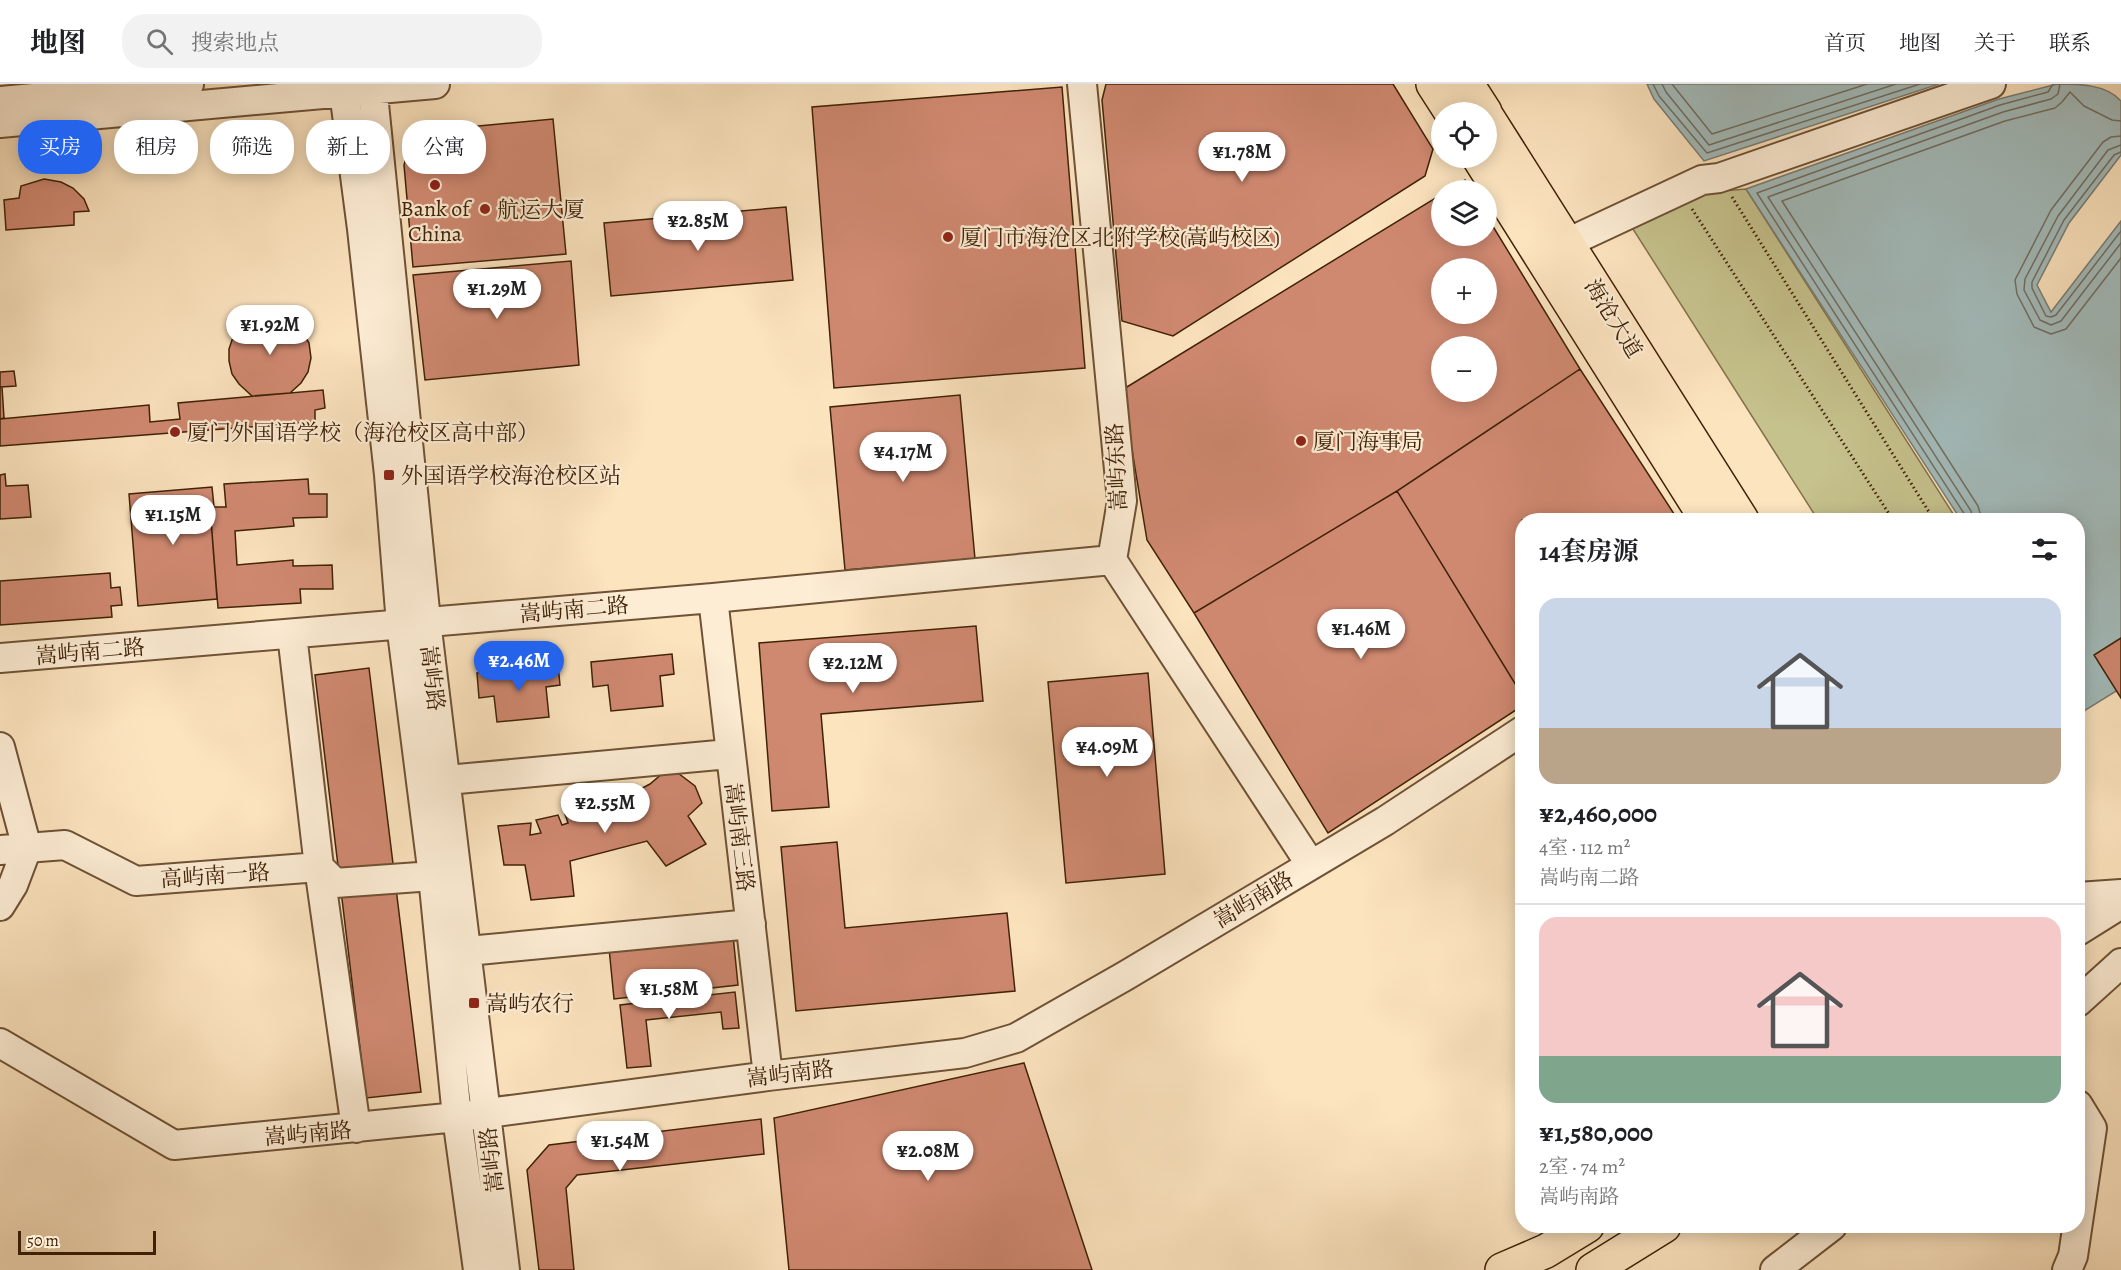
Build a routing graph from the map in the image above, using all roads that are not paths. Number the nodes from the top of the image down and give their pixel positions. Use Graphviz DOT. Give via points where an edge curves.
graph roads {
  1 [pos="189,84"];
  2 [pos="435,84"];
  3 [pos="1082,84"];
  4 [pos="1433,84"];
  5 [pos="1467,84"];
  6 [pos="1991,84"];
  7 [pos="372,87"];
  8 [pos="344,88"];
  9 [pos="0,101"];
  10 [pos="1445,102"];
  11 [pos="1478,102"];
  12 [pos="0,123"];
  13 [pos="1497,132"];
  14 [pos="1485,168"];
  15 [pos="1567,243"];
  16 [pos="1703,513"];
  17 [pos="1738,513"];
  18 [pos="1112,560"];
  19 [pos="713,598"];
  20 [pos="414,622"];
  21 [pos="292,634"];
  22 [pos="0,658"];
  23 [pos="1515,736"];
  24 [pos="0,747"];
  25 [pos="729,754"];
  26 [pos="447,780"];
  27 [pos="13,849"];
  28 [pos="1311,865"];
  29 [pos="319,867"];
  30 [pos="433,876"];
  31 [pos="2121,894"];
  32 [pos="2085,897"];
  33 [pos="2121,904"];
  34 [pos="0,906"];
  35 [pos="751,924"];
  36 [pos="2085,927"];
  37 [pos="468,951"];
  38 [pos="2121,963"];
  39 [pos="2085,996"];
  40 [pos="0,1043"];
  41 [pos="768,1076"];
  42 [pos="486,1113"];
  43 [pos="2085,1116"];
  44 [pos="457,1117"];
  45 [pos="356,1128"];
  46 [pos="2085,1175"];
  47 [pos="1575,1233"];
  48 [pos="1653,1233"];
  49 [pos="1823,1233"];
  50 [pos="2076,1233"];
  51 [pos="478,1270"];
  52 [pos="505,1270"];
  53 [pos="1503,1270"];
  54 [pos="1593,1270"];
  55 [pos="1775,1270"];
  56 [pos="2067,1270"];
  1 -- 9 [label="street"];
  2 -- 7 [label="street"];
  3 -- 18 [label="street, 嵩屿东路" via="1122,501"];
  4 -- 10 [label="main road"];
  5 -- 11 [label="main road, 海沧大道"];
  6 -- 15 [label="street" via="1719,178 1702,180"];
  7 -- 8 [label="street"];
  7 -- 20 [label="street, 嵩屿路"];
  8 -- 12 [label="street"];
  8 -- 20 [label="street, 嵩屿路" via="388,464"];
  13 -- 15 [label="main road, 海沧大道"];
  14 -- 16 [label="main road, 海沧大道"];
  15 -- 17 [label="main road, 海沧大道"];
  18 -- 19 [label="street, 嵩屿南二路"];
  18 -- 28 [label="street"];
  19 -- 20 [label="street, 嵩屿南二路"];
  19 -- 25 [label="street, 嵩屿南三路"];
  20 -- 21 [label="street, 嵩屿南二路"];
  20 -- 26 [label="street, 嵩屿路"];
  20 -- 30 [label="street, 嵩屿路"];
  21 -- 22 [label="street, 嵩屿南二路"];
  21 -- 29 [label="street"];
  23 -- 28 [label="street, 嵩屿南路"];
  24 -- 27 [label="street"];
  25 -- 26 [label="street"];
  25 -- 35 [label="street, 嵩屿南三路"];
  26 -- 37 [label="street, 嵩屿路"];
  27 -- 29 [label="street, 高屿南一路" via="65,845 136,881"];
  27 -- 34 [label="street" via="13,885"];
  28 -- 41 [label="street, 嵩屿南路" via="1017,1038 965,1053"];
  29 -- 30 [label="street" via="335,883"];
  29 -- 45 [label="street"];
  30 -- 44 [label="street, 嵩屿路"];
  31 -- 32 [label="street"];
  33 -- 36 [label="street"];
  35 -- 37 [label="street"];
  35 -- 41 [label="street, 嵩屿南三路"];
  37 -- 42 [label="street, 嵩屿路"];
  38 -- 39 [label="street"];
  40 -- 45 [label="street, 嵩屿南路" via="174,1145"];
  41 -- 42 [label="street, 嵩屿南路"];
  42 -- 44 [label="street, 嵩屿南路"];
  42 -- 52 [label="street, 嵩屿路"];
  43 -- 46 [label="street" via="2092,1128"];
  44 -- 45 [label="street, 嵩屿南路"];
  44 -- 51 [label="street, 嵩屿路"];
  47 -- 53 [label="main road"];
  48 -- 54 [label="main road"];
  49 -- 55 [label="street"];
  50 -- 56 [label="street"];
}
